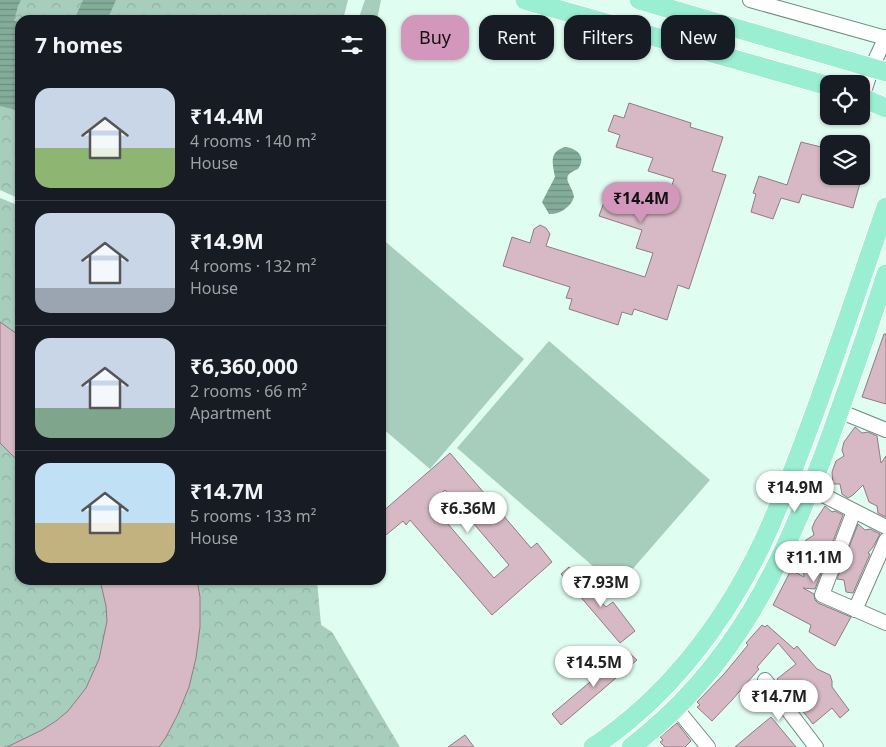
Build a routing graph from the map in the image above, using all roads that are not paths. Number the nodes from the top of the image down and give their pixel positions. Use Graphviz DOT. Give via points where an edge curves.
graph roads {
  1 [pos="525,0"];
  2 [pos="639,0"];
  3 [pos="750,0"];
  4 [pos="886,38"];
  5 [pos="879,70"];
  6 [pos="820,83"];
  7 [pos="870,85"];
  8 [pos="870,101"];
  9 [pos="886,108"];
  10 [pos="886,207"];
  11 [pos="886,274"];
  12 [pos="840,411"];
  13 [pos="886,430"];
  14 [pos="810,490"];
  15 [pos="854,511"];
  16 [pos="886,527"];
  17 [pos="886,540"];
  18 [pos="760,549"];
  19 [pos="780,559"];
  20 [pos="855,610"];
  21 [pos="886,623"];
  22 [pos="765,680"];
  23 [pos="676,708"];
  24 [pos="619,729"];
  25 [pos="813,746"];
  26 [pos="593,747"];
  27 [pos="632,747"];
  28 [pos="708,747"];
  1 -- 6 [label="main road"];
  2 -- 5 [label="main road"];
  3 -- 4 [label="street"];
  4 -- 5 [label="street"];
  5 -- 7 [label="street"];
  8 -- 9 [label="main road"];
  10 -- 18 [label="main road" via="791,476"];
  11 -- 12 [label="main road"];
  12 -- 13 [label="street"];
  12 -- 14 [label="main road"];
  14 -- 15 [label="street"];
  14 -- 19 [label="main road"];
  15 -- 16 [label="street"];
  15 -- 20 [label="street" via="822,595"];
  17 -- 20 [label="street"];
  18 -- 19 [label="main road"];
  18 -- 24 [label="main road" via="706,638 665,686"];
  19 -- 23 [label="main road" via="736,637"];
  20 -- 21 [label="street"];
  22 -- 25 [label="street"];
  23 -- 27 [label="main road"];
  23 -- 28 [label="street"];
  24 -- 26 [label="main road"];
  24 -- 27 [label="main road"];
}
